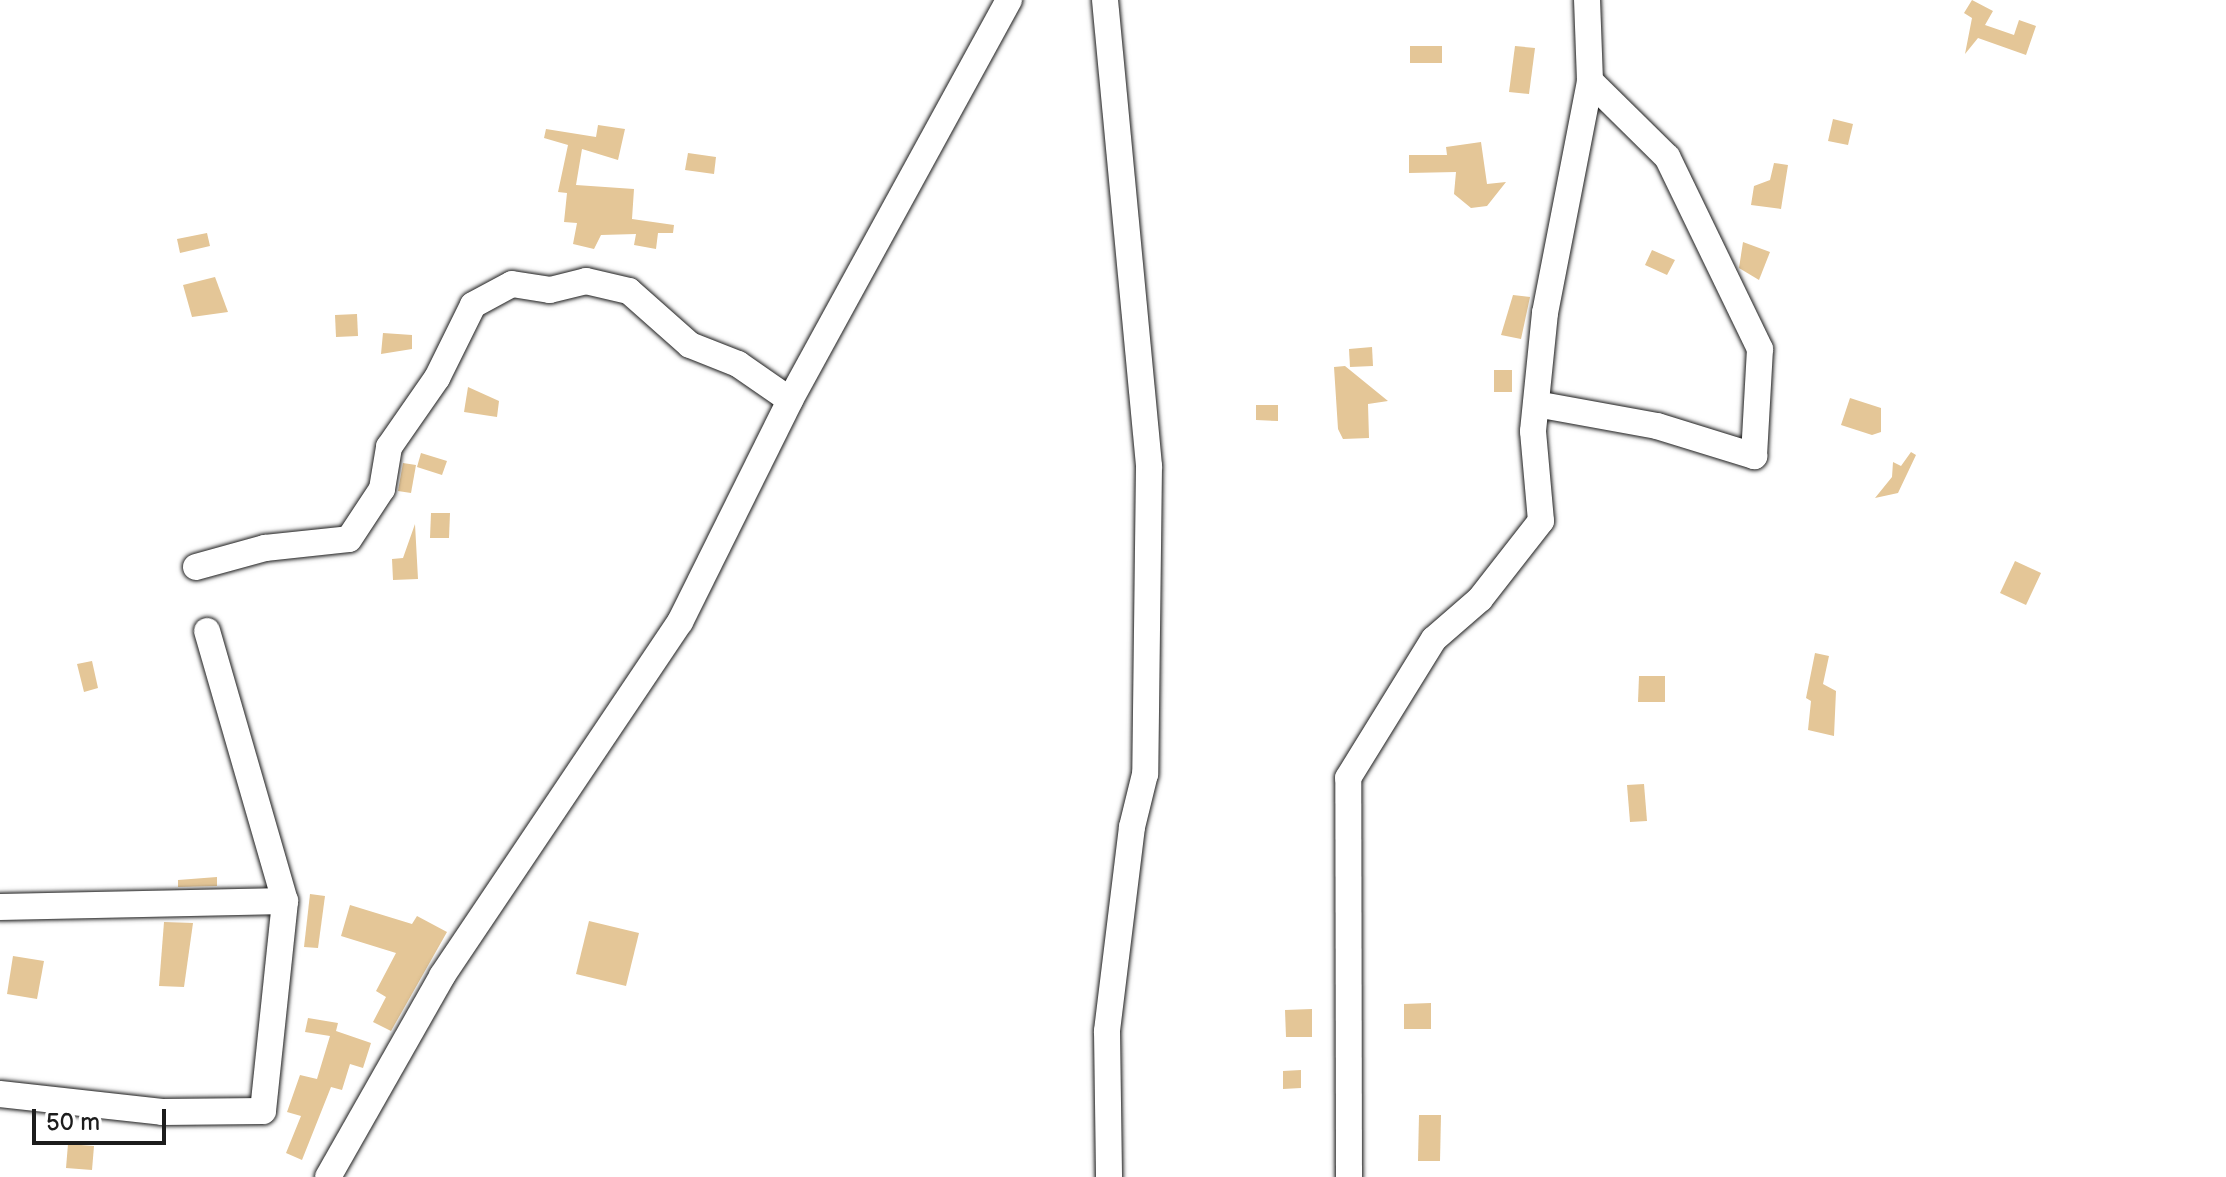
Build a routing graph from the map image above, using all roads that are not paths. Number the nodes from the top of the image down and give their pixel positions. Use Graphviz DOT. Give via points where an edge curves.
graph roads {
  1 [pos="1009,0"];
  2 [pos="1105,0"];
  3 [pos="1587,0"];
  4 [pos="1590,81"];
  5 [pos="790,400"];
  6 [pos="1536,404"];
  7 [pos="196,567"];
  8 [pos="207,631"];
  9 [pos="285,901"];
  10 [pos="0,907"];
  11 [pos="0,1094"];
  12 [pos="328,1177"];
  13 [pos="1109,1177"];
  14 [pos="1349,1177"];
  1 -- 5 [label="street"];
  2 -- 13 [label="street" via="1149,466 1145,774 1132,827 1107,1031"];
  3 -- 4 [label="street"];
  4 -- 6 [label="street" via="1545,313"];
  4 -- 6 [label="street" via="1667,157 1760,349 1754,456 1657,426"];
  5 -- 7 [label="street" via="738,364 690,345 629,291 586,281 550,290 512,284 473,305 437,378 389,447 382,489 349,539 265,548"];
  5 -- 12 [label="street" via="680,622 442,976"];
  6 -- 14 [label="street" via="1541,521 1480,599 1434,639 1348,778"];
  8 -- 9 [label="street"];
  9 -- 10 [label="street"];
  9 -- 11 [label="street" via="263,1111 162,1112"];
}
